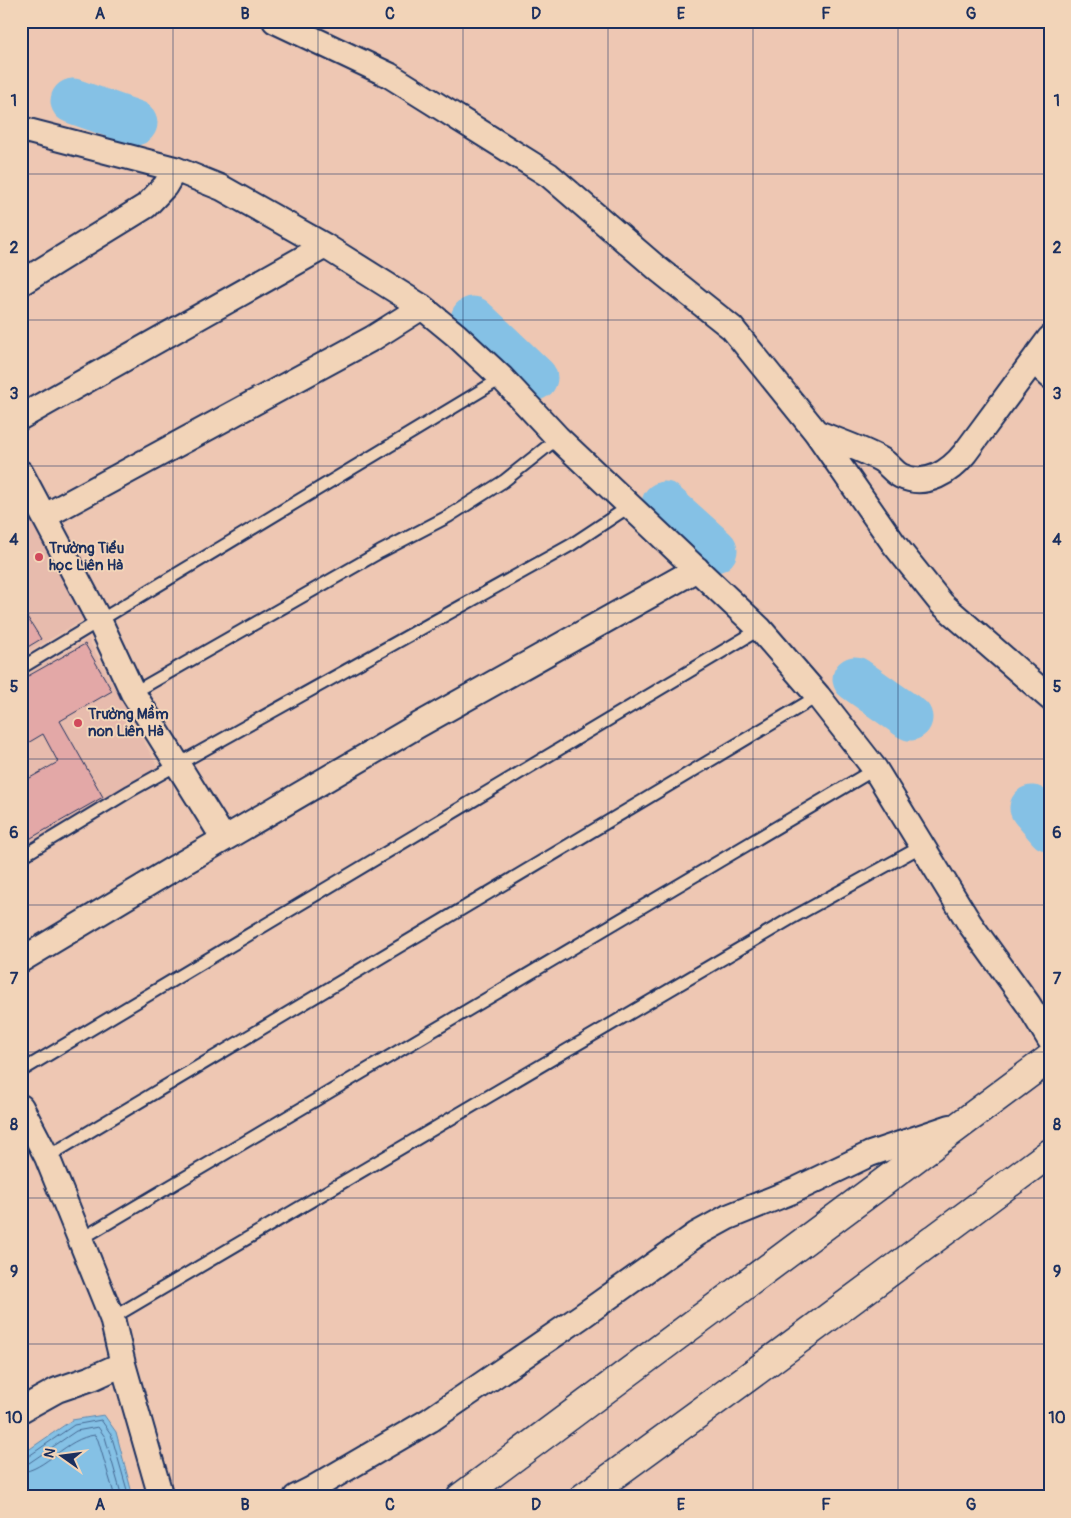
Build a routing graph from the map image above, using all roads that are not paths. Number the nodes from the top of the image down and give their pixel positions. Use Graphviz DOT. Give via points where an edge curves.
graph roads {
  1 [pos="275,21"];
  2 [pos="21,129"];
  3 [pos="175,169"];
  4 [pos="325,246"];
  5 [pos="21,284"];
  6 [pos="422,308"];
  7 [pos="1050,338"];
  8 [pos="1042,368"];
  9 [pos="502,378"];
  10 [pos="21,417"];
  11 [pos="816,432"];
  12 [pos="558,438"];
  13 [pos="21,473"];
  14 [pos="630,506"];
  15 [pos="45,516"];
  16 [pos="697,569"];
  17 [pos="99,620"];
  18 [pos="760,629"];
  19 [pos="21,668"];
  20 [pos="133,693"];
  21 [pos="818,696"];
  22 [pos="1050,698"];
  23 [pos="178,764"];
  24 [pos="875,770"];
  25 [pos="224,839"];
  26 [pos="922,846"];
  27 [pos="21,857"];
  28 [pos="21,960"];
  29 [pos="1050,1040"];
  30 [pos="1050,1058"];
  31 [pos="21,1071"];
  32 [pos="21,1107"];
  33 [pos="964,1122"];
  34 [pos="1050,1153"];
  35 [pos="47,1157"];
  36 [pos="81,1239"];
  37 [pos="112,1318"];
  38 [pos="123,1364"];
  39 [pos="21,1410"];
  40 [pos="161,1497"];
  41 [pos="296,1497"];
  42 [pos="461,1497"];
  43 [pos="584,1497"];
  1 -- 11 [label="street" via="388,75 548,176 732,328"];
  2 -- 3 [label="street"];
  3 -- 4 [label="street" via="222,188"];
  3 -- 5 [label="street" via="165,186 146,206"];
  4 -- 6 [label="street"];
  4 -- 10 [label="street"];
  6 -- 9 [label="street"];
  6 -- 15 [label="street" via="374,338"];
  7 -- 8 [label="street"];
  8 -- 11 [label="street" via="955,466 939,476 921,480 902,476 881,459"];
  9 -- 12 [label="street"];
  9 -- 17 [label="lane"];
  11 -- 22 [label="street" via="894,544 942,604"];
  12 -- 14 [label="street"];
  12 -- 20 [label="lane" via="504,482 448,516"];
  13 -- 15 [label="street"];
  14 -- 16 [label="street"];
  14 -- 23 [label="lane" via="571,545"];
  15 -- 17 [label="street"];
  16 -- 18 [label="street"];
  16 -- 25 [label="street"];
  17 -- 19 [label="lane"];
  17 -- 20 [label="street"];
  18 -- 21 [label="street"];
  18 -- 31 [label="lane"];
  20 -- 23 [label="street"];
  21 -- 24 [label="street"];
  21 -- 35 [label="lane"];
  23 -- 25 [label="street"];
  23 -- 27 [label="lane"];
  24 -- 26 [label="street"];
  24 -- 36 [label="lane"];
  25 -- 28 [label="street"];
  26 -- 29 [label="street" via="970,924"];
  26 -- 37 [label="lane" via="790,919"];
  30 -- 33 [label="main road"];
  32 -- 35 [label="street"];
  33 -- 41 [label="street" via="870,1154 697,1234 430,1420"];
  33 -- 42 [label="main road"];
  34 -- 43 [label="main road"];
  35 -- 36 [label="street"];
  36 -- 37 [label="street"];
  37 -- 38 [label="street"];
  38 -- 39 [label="street" via="57,1390"];
  38 -- 40 [label="street"];
}
